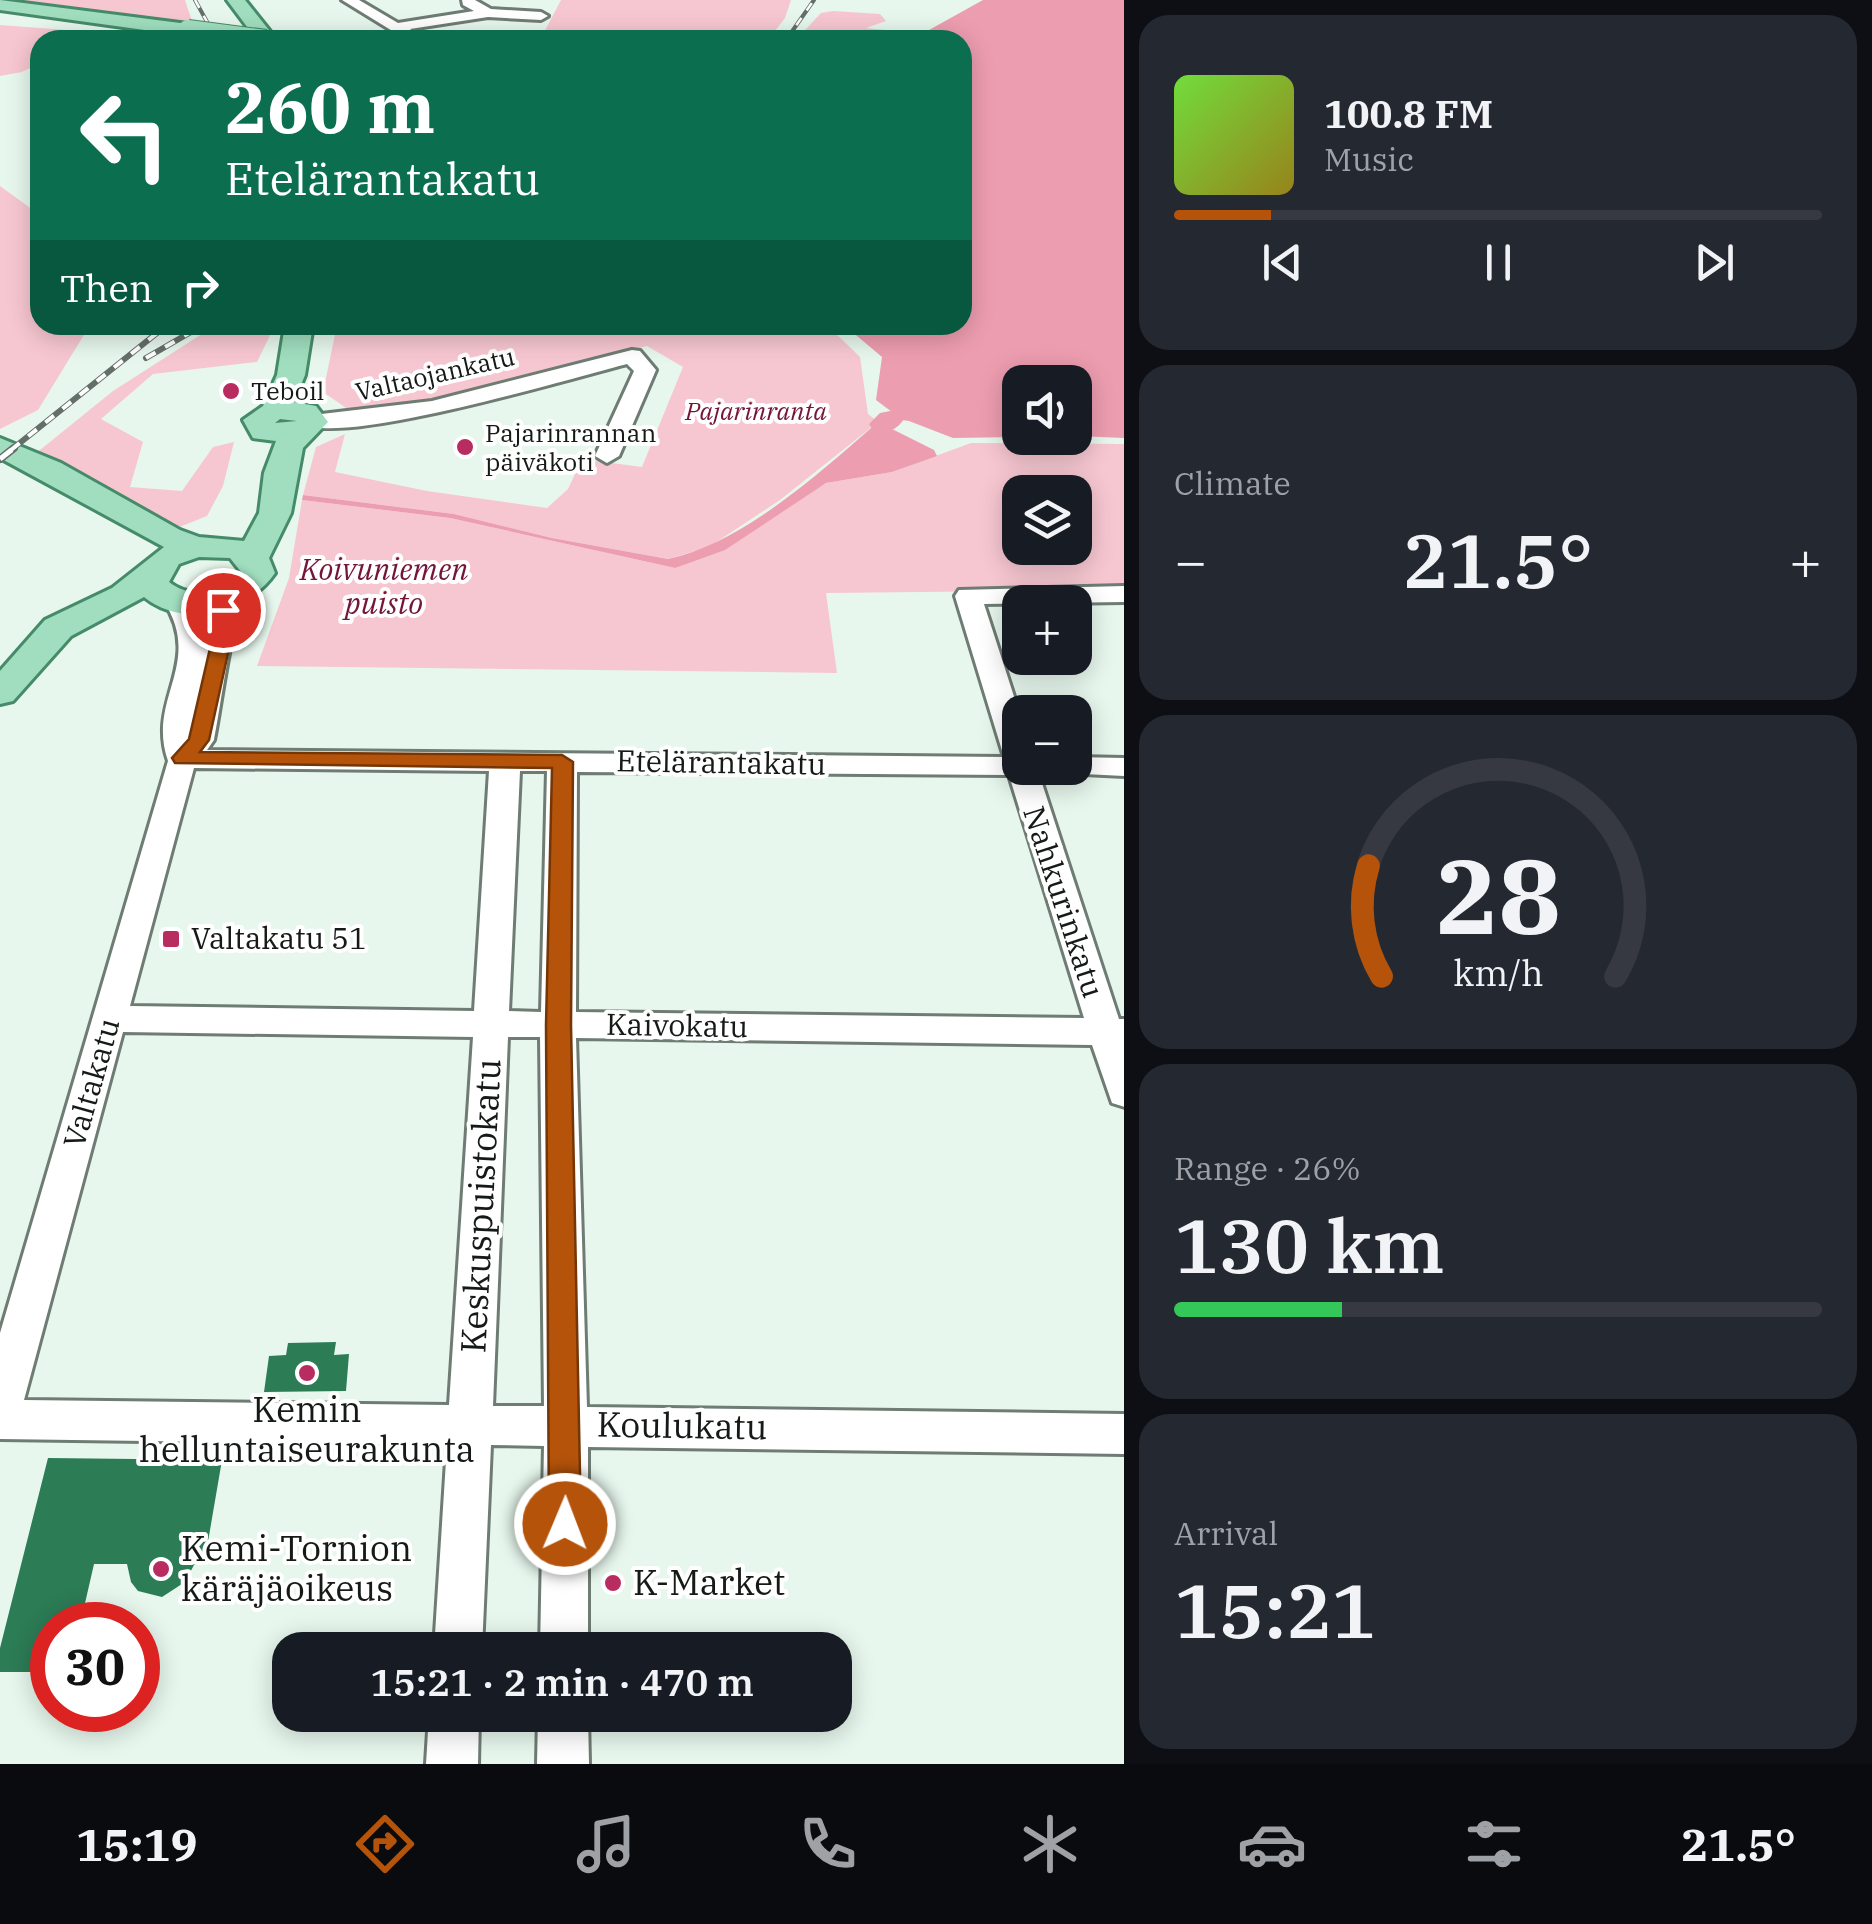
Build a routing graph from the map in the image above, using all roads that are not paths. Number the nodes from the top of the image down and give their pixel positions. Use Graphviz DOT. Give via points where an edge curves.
graph roads {
  1 [pos="236,0"];
  2 [pos="349,0"];
  3 [pos="465,0"];
  4 [pos="549,0"];
  5 [pos="0,6"];
  6 [pos="488,13"];
  7 [pos="397,27"];
  8 [pos="188,30"];
  9 [pos="258,30"];
  10 [pos="402,30"];
  11 [pos="297,335"];
  12 [pos="291,416"];
  13 [pos="0,447"];
  14 [pos="607,456"];
  15 [pos="112,511"];
  16 [pos="203,547"];
  17 [pos="252,558"];
  18 [pos="153,586"];
  19 [pos="1124,594"];
  20 [pos="233,596"];
  21 [pos="0,693"];
  22 [pos="1002,707"];
  23 [pos="182,758"];
  24 [pos="505,761"];
  25 [pos="562,762"];
  26 [pos="1002,766"];
  27 [pos="1092,766"];
  28 [pos="1124,766"];
  29 [pos="1027,785"];
  30 [pos="110,1019"];
  31 [pos="491,1024"];
  32 [pos="558,1025"];
  33 [pos="1115,1032"];
  34 [pos="1124,1092"];
  35 [pos="0,1408"];
  36 [pos="0,1419"];
  37 [pos="469,1424"];
  38 [pos="566,1424"];
  39 [pos="1124,1434"];
  40 [pos="459,1632"];
  41 [pos="564,1632"];
  42 [pos="453,1732"];
  43 [pos="563,1732"];
  44 [pos="452,1764"];
  45 [pos="562,1764"];
  1 -- 9 [label="main road"];
  2 -- 7 [label="street"];
  3 -- 6 [label="street"];
  4 -- 6 [label="street" via="538,22"];
  5 -- 8 [label="main road, bridge"];
  6 -- 7 [label="street"];
  7 -- 10 [label="street"];
  11 -- 12 [label="main road"];
  12 -- 14 [label="street, Valtaojankatu" via="352,421 402,414 632,356 645,370"];
  12 -- 16 [label="main road" via="251,522 242,533"];
  12 -- 17 [label="main road" via="275,513"];
  13 -- 15 [label="main road" via="42,465"];
  15 -- 16 [label="main road"];
  15 -- 18 [label="main road"];
  16 -- 17 [label="main road"];
  16 -- 18 [label="main road"];
  17 -- 20 [label="main road" via="258,573"];
  18 -- 20 [label="main road" via="204,602"];
  18 -- 21 [label="main road" via="58,628"];
  18 -- 23 [label="street, Valtakatu" via="192,620 196,649 173,739"];
  19 -- 22 [label="street, Nahkurinkatu" via="968,596"];
  20 -- 23 [label="street, Valtakatu" via="223,610 199,740"];
  23 -- 24 [label="street, Etelärantakatu"];
  23 -- 30 [label="street, Valtakatu"];
  24 -- 25 [label="street, Etelärantakatu"];
  24 -- 31 [label="street, Keskuspuistokatu"];
  25 -- 26 [label="street, Etelärantakatu"];
  25 -- 32 [label="street"];
  27 -- 28 [label="street"];
  29 -- 33 [label="street, Nahkurinkatu"];
  30 -- 31 [label="street, Kaivokatu"];
  30 -- 35 [label="street, Valtakatu"];
  31 -- 32 [label="street, Kaivokatu"];
  31 -- 37 [label="street, Keskuspuistokatu"];
  32 -- 33 [label="street, Kaivokatu"];
  32 -- 38 [label="street"];
  33 -- 34 [label="street, Nahkurinkatu"];
  36 -- 37 [label="street, Koulukatu"];
  37 -- 38 [label="street, Koulukatu"];
  37 -- 40 [label="street, Keskuspuistokatu"];
  38 -- 39 [label="street, Koulukatu"];
  38 -- 41 [label="street"];
  42 -- 44 [label="street"];
  43 -- 45 [label="street"];
}
